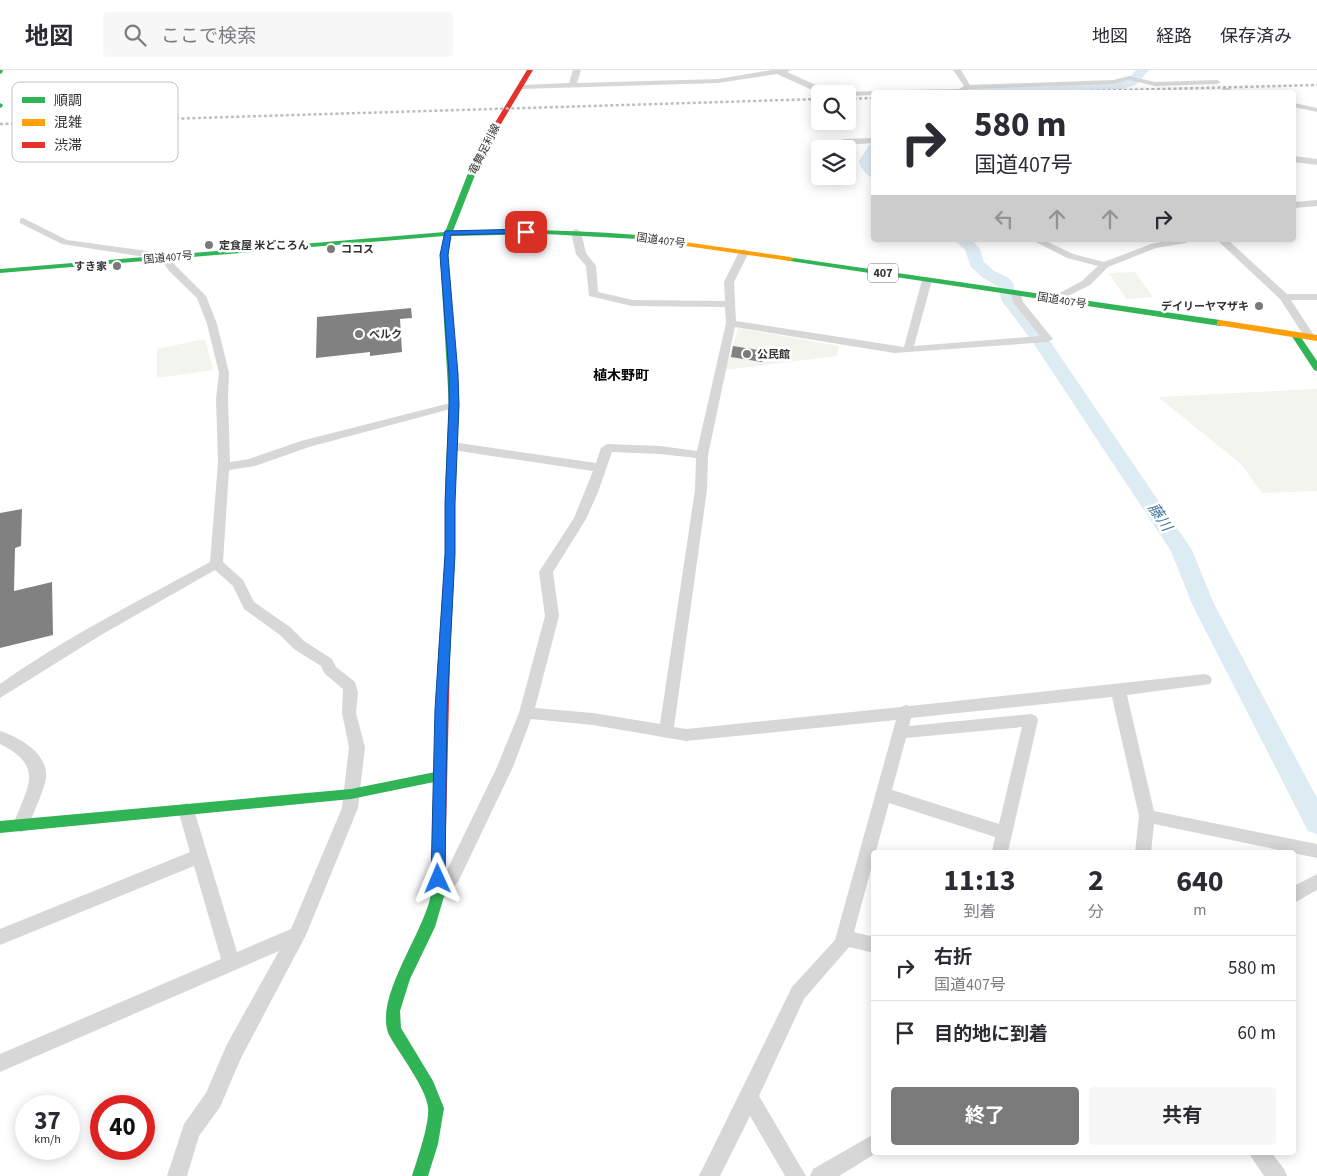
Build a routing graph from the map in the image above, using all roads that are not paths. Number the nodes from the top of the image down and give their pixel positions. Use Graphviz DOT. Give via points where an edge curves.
graph roads {
  1 [pos="530,70"];
  2 [pos="577,70"];
  3 [pos="719,70"];
  4 [pos="957,70"];
  5 [pos="1124,70"];
  6 [pos="781,71"];
  7 [pos="1129,78"];
  8 [pos="718,81"];
  9 [pos="572,85"];
  10 [pos="1221,85"];
  11 [pos="811,86"];
  12 [pos="522,87"];
  13 [pos="968,87"];
  14 [pos="960,90"];
  15 [pos="871,93"];
  16 [pos="856,94"];
  17 [pos="1296,105"];
  18 [pos="1317,110"];
  19 [pos="871,140"];
  20 [pos="856,141"];
  21 [pos="1296,159"];
  22 [pos="1317,162"];
  23 [pos="1317,203"];
  24 [pos="1296,205"];
  25 [pos="23,221"];
  26 [pos="576,232"];
  27 [pos="448,233"];
  28 [pos="1041,242"];
  29 [pos="1173,242"];
  30 [pos="1224,242"];
  31 [pos="744,252"];
  32 [pos="160,258"];
  33 [pos="1105,265"];
  34 [pos="0,270"];
  35 [pos="927,280"];
  36 [pos="1016,293"];
  37 [pos="1284,297"];
  38 [pos="1317,297"];
  39 [pos="1056,299"];
  40 [pos="730,304"];
  41 [pos="731,323"];
  42 [pos="1295,335"];
  43 [pos="1314,337"];
  44 [pos="1039,340"];
  45 [pos="908,350"];
  46 [pos="1317,368"];
  47 [pos="454,405"];
  48 [pos="452,446"];
  49 [pos="702,455"];
  50 [pos="223,467"];
  51 [pos="600,468"];
  52 [pos="216,564"];
  53 [pos="1205,680"];
  54 [pos="1118,690"];
  55 [pos="0,692"];
  56 [pos="906,711"];
  57 [pos="526,713"];
  58 [pos="666,732"];
  59 [pos="900,733"];
  60 [pos="0,737"];
  61 [pos="440,776"];
  62 [pos="351,794"];
  63 [pos="884,794"];
  64 [pos="186,810"];
  65 [pos="1147,816"];
  66 [pos="21,825"];
  67 [pos="0,827"];
  68 [pos="1004,833"];
  69 [pos="872,850"];
  70 [pos="1000,850"];
  71 [pos="1143,850"];
  72 [pos="1317,851"];
  73 [pos="199,856"];
  74 [pos="870,860"];
  75 [pos="1317,881"];
  76 [pos="438,893"];
  77 [pos="1296,894"];
  78 [pos="297,935"];
  79 [pos="0,937"];
  80 [pos="844,938"];
  81 [pos="871,944"];
  82 [pos="231,963"];
  83 [pos="0,1063"];
  84 [pos="749,1097"];
  85 [pos="871,1146"];
  86 [pos="1260,1155"];
  87 [pos="176,1176"];
  88 [pos="420,1176"];
  89 [pos="709,1176"];
  90 [pos="796,1176"];
  91 [pos="820,1176"];
  92 [pos="1277,1176"];
  1 -- 12 [label="main road, 竜舞足利線"];
  2 -- 9 [label="street"];
  3 -- 8 [label="street"];
  4 -- 13 [label="street"];
  5 -- 7 [label="street"];
  6 -- 8 [label="street"];
  6 -- 11 [label="street"];
  7 -- 10 [label="street" via="1155,84"];
  7 -- 13 [label="street" via="1113,82"];
  8 -- 9 [label="street"];
  9 -- 12 [label="street"];
  12 -- 27 [label="main road, 竜舞足利線" via="488,136"];
  13 -- 14 [label="street"];
  15 -- 16 [label="street"];
  17 -- 18 [label="street"];
  19 -- 20 [label="street"];
  21 -- 22 [label="street"];
  23 -- 24 [label="street"];
  25 -- 32 [label="street" via="65,242"];
  26 -- 27 [label="main road, 国道407号 / 407"];
  26 -- 31 [label="main road, 国道407号 / 407" via="639,236"];
  26 -- 40 [label="street" via="581,254 591,266 593,294 632,303"];
  27 -- 32 [label="main road, 国道407号 / 407"];
  27 -- 47 [label="main road, 竜舞足利線" via="444,255"];
  28 -- 33 [label="street" via="1070,256"];
  29 -- 33 [label="street"];
  30 -- 37 [label="street"];
  31 -- 35 [label="main road, 国道407号 / 407"];
  31 -- 40 [label="street" via="729,282"];
  32 -- 34 [label="main road, 国道407号 / 407"];
  32 -- 50 [label="street" via="202,298 222,359"];
  33 -- 39 [label="street" via="1086,283"];
  35 -- 36 [label="main road, 国道407号 / 407"];
  35 -- 45 [label="street"];
  36 -- 39 [label="main road, 国道407号 / 407"];
  36 -- 44 [label="street" via="1018,302 1048,339"];
  37 -- 38 [label="street"];
  37 -- 43 [label="street"];
  39 -- 42 [label="main road, 国道407号 / 407"];
  40 -- 41 [label="street"];
  41 -- 45 [label="street"];
  41 -- 49 [label="street"];
  42 -- 43 [label="main road, 国道407号 / 407"];
  42 -- 46 [label="main road"];
  44 -- 45 [label="street"];
  47 -- 48 [label="main road, 竜舞足利線"];
  47 -- 50 [label="street"];
  48 -- 51 [label="street"];
  48 -- 61 [label="main road, 竜舞足利線"];
  49 -- 51 [label="street" via="607,448"];
  49 -- 58 [label="street" via="701,490"];
  50 -- 52 [label="street"];
  51 -- 57 [label="street" via="580,519 546,572 552,616"];
  52 -- 55 [label="street" via="96,631"];
  52 -- 62 [label="street" via="238,582 249,605 327,663 330,670 350,686 349,713 357,747"];
  53 -- 54 [label="street"];
  54 -- 56 [label="street"];
  54 -- 65 [label="street"];
  56 -- 58 [label="street" via="686,735"];
  56 -- 59 [label="street"];
  57 -- 58 [label="street" via="593,719"];
  57 -- 76 [label="street" via="505,767 452,877"];
  59 -- 63 [label="street"];
  59 -- 68 [label="street" via="1031,720"];
  60 -- 66 [label="street" via="34,760 38,777"];
  61 -- 62 [label="main road"];
  61 -- 76 [label="main road, 竜舞足利線"];
  62 -- 64 [label="main road"];
  62 -- 78 [label="street" via="350,808"];
  63 -- 68 [label="street"];
  63 -- 69 [label="street"];
  64 -- 66 [label="main road"];
  64 -- 73 [label="street"];
  65 -- 71 [label="street"];
  65 -- 72 [label="street"];
  66 -- 67 [label="main road"];
  68 -- 70 [label="street"];
  73 -- 79 [label="street"];
  73 -- 82 [label="street"];
  74 -- 80 [label="street"];
  75 -- 77 [label="street"];
  76 -- 88 [label="main road, 竜舞足利線" via="428,927 402,978 393,1011 394,1030 428,1086 436,1108"];
  78 -- 82 [label="street"];
  78 -- 87 [label="street" via="234,1052 213,1100 191,1131"];
  80 -- 81 [label="street"];
  80 -- 84 [label="street" via="798,993"];
  82 -- 83 [label="street"];
  84 -- 89 [label="street"];
  84 -- 90 [label="street"];
  85 -- 91 [label="street"];
  86 -- 92 [label="street"];
}
